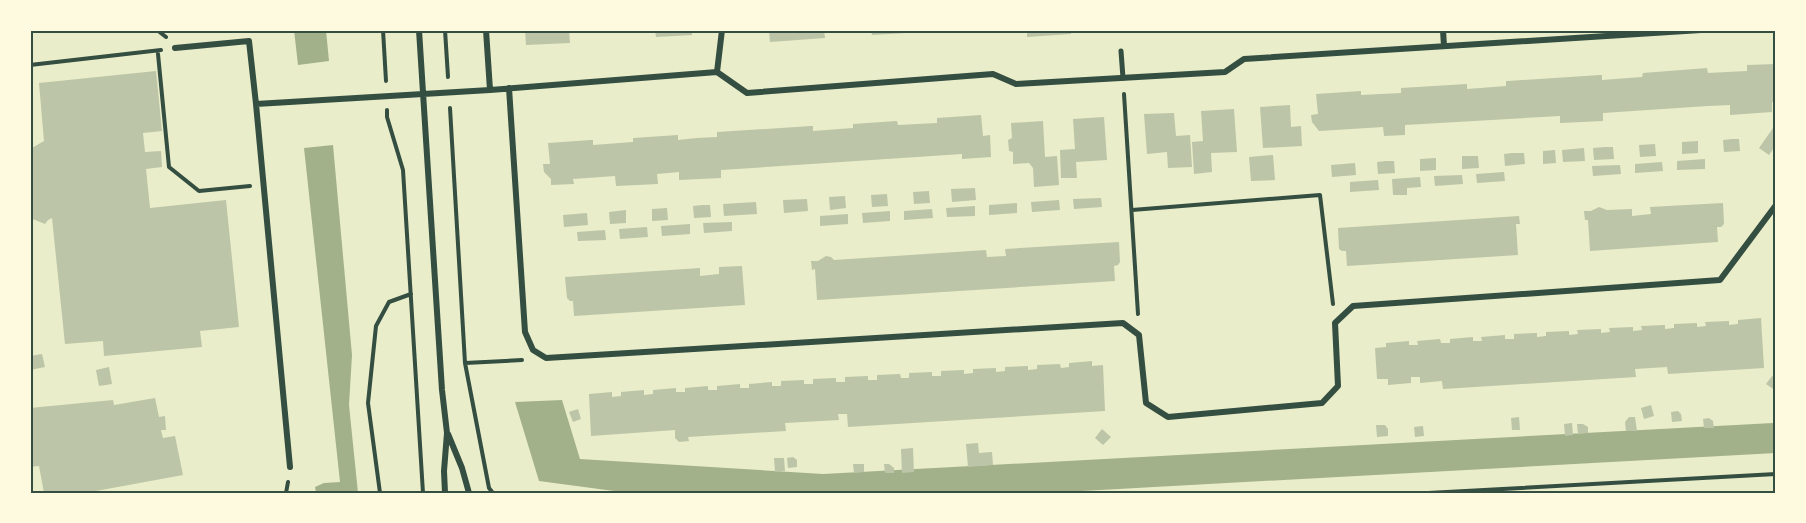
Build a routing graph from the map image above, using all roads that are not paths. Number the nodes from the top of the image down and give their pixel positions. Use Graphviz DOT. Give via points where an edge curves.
graph roads {
  1 [pos="419,30"];
  2 [pos="486,30"];
  3 [pos="722,30"];
  4 [pos="1443,30"];
  5 [pos="1699,30"];
  6 [pos="1444,46"];
  7 [pos="175,48"];
  8 [pos="1121,51"];
  9 [pos="717,72"];
  10 [pos="1123,78"];
  11 [pos="509,88"];
  12 [pos="490,90"];
  13 [pos="424,94"];
  14 [pos="256,104"];
  15 [pos="1776,205"];
  16 [pos="447,433"];
  17 [pos="290,467"];
  18 [pos="445,493"];
  19 [pos="469,493"];
  1 -- 13 [label="street"];
  2 -- 12 [label="street"];
  3 -- 9 [label="street"];
  4 -- 6 [label="street"];
  5 -- 6 [label="street"];
  6 -- 10 [label="street" via="1244,59 1225,72"];
  7 -- 14 [label="street" via="249,41"];
  8 -- 10 [label="street"];
  9 -- 10 [label="street" via="747,93 993,74 1016,84"];
  9 -- 11 [label="street"];
  11 -- 12 [label="street"];
  11 -- 15 [label="street" via="525,332 533,350 546,358 1123,323 1139,335 1146,403 1168,417 1322,403 1338,386 1335,323 1353,306 1720,280"];
  12 -- 13 [label="street"];
  13 -- 14 [label="street"];
  13 -- 16 [label="street"];
  14 -- 17 [label="street"];
  16 -- 18 [label="street"];
  16 -- 19 [label="street"];
}
